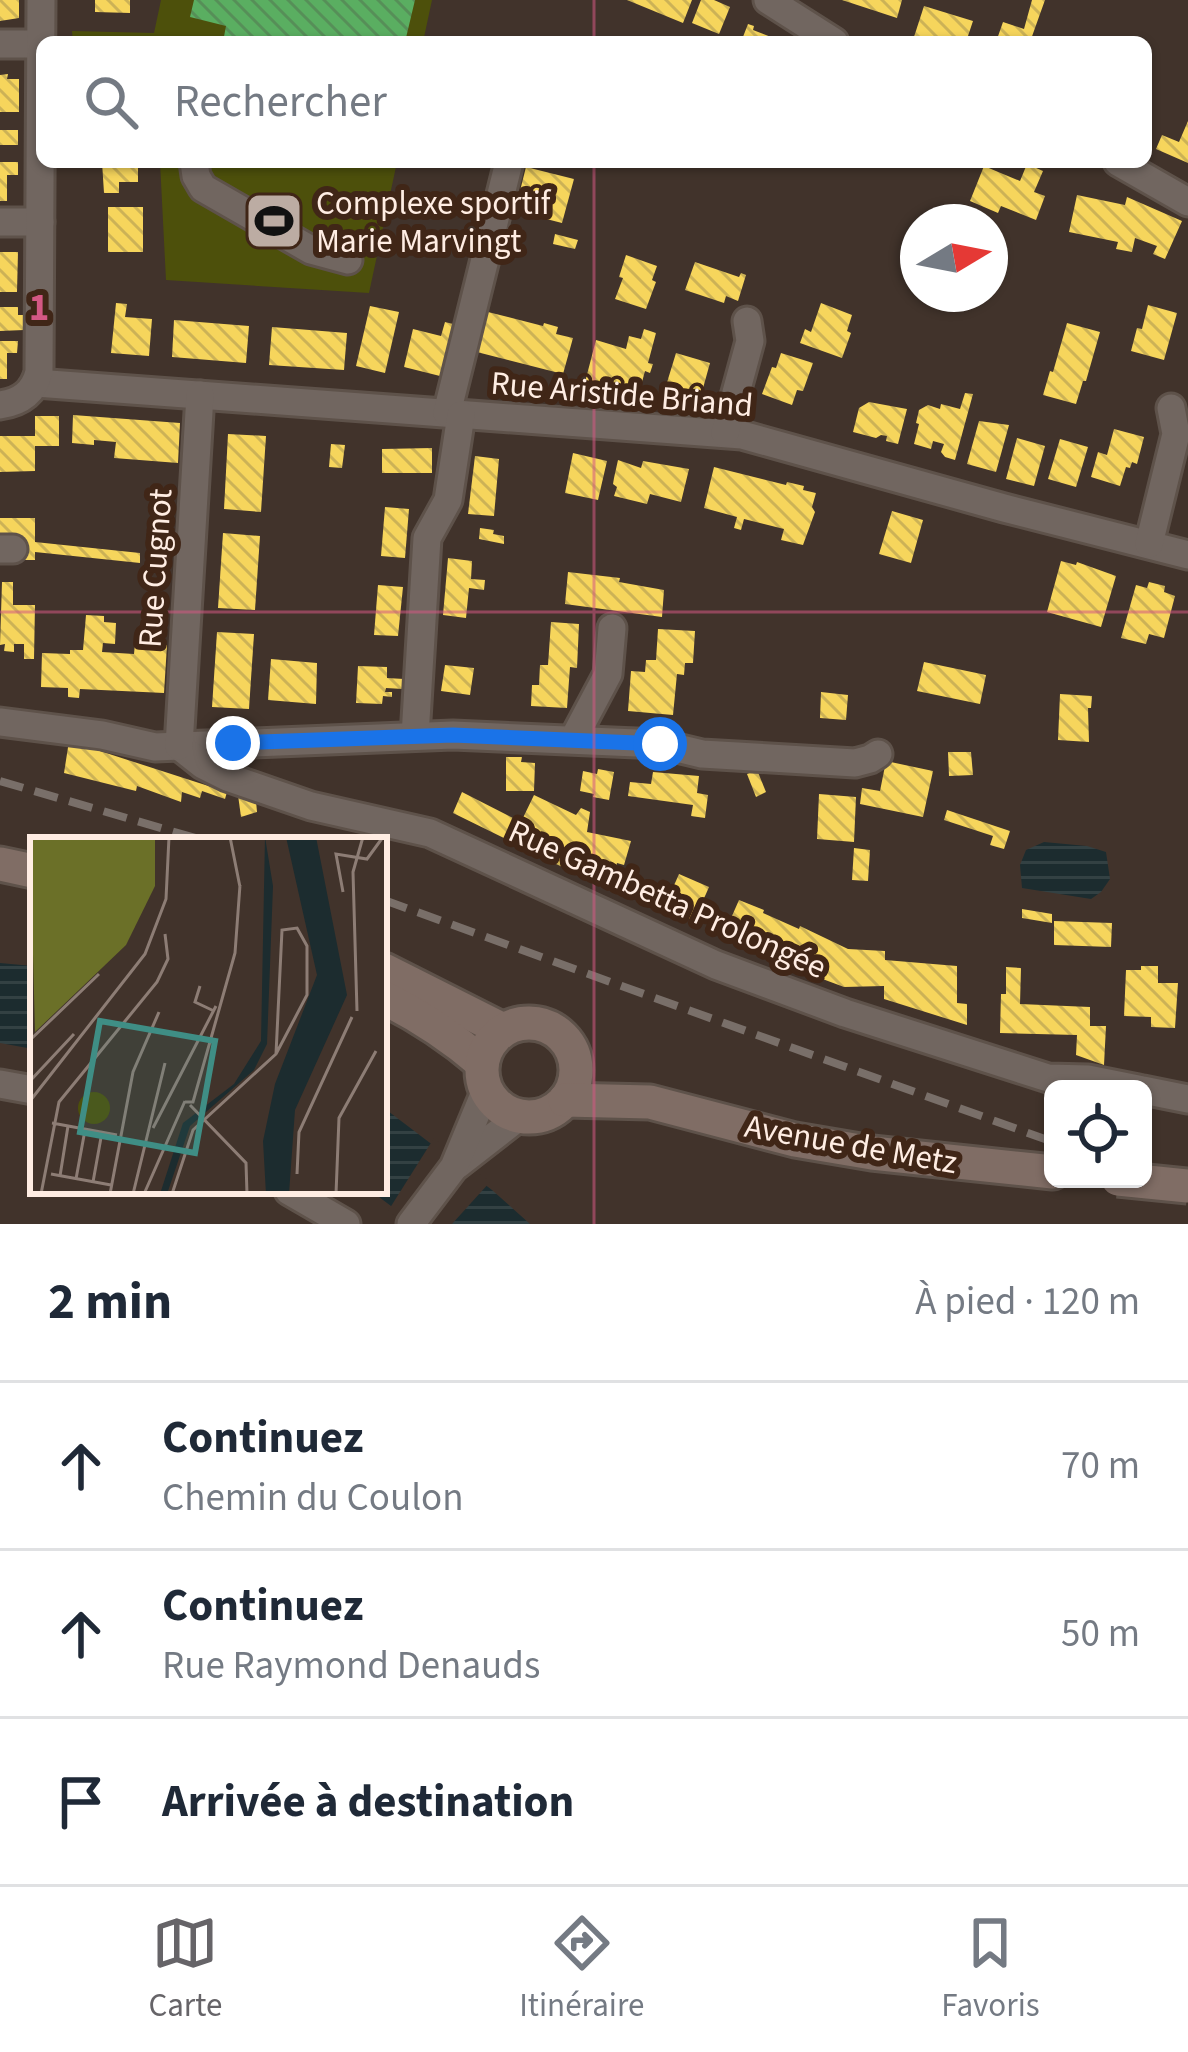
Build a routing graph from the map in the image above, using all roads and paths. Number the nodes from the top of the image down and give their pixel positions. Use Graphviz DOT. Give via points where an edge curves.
graph roads {
  1 [pos="41,0"];
  2 [pos="768,0"];
  3 [pos="41,36"];
  4 [pos="825,36"];
  5 [pos="0,44"];
  6 [pos="36,44"];
  7 [pos="40,168"];
  8 [pos="196,168"];
  9 [pos="508,168"];
  10 [pos="1128,168"];
  11 [pos="1188,202"];
  12 [pos="0,222"];
  13 [pos="40,222"];
  14 [pos="348,260"];
  15 [pos="747,321"];
  16 [pos="36,383"];
  17 [pos="200,395"];
  18 [pos="0,405"];
  19 [pos="1171,408"];
  20 [pos="454,414"];
  21 [pos="725,433"];
  22 [pos="1149,544"];
  23 [pos="1188,555"];
  24 [pos="612,628"];
  25 [pos="0,722"];
  26 [pos="415,736"];
  27 [pos="574,738"];
  28 [pos="178,746"];
  29 [pos="878,754"];
  30 [pos="0,864"];
  31 [pos="30,870"];
  32 [pos="387,972"];
  33 [pos="387,1000"];
  34 [pos="503,1030"];
  35 [pos="573,1054"];
  36 [pos="484,1077"];
  37 [pos="1093,1080"];
  38 [pos="0,1084"];
  39 [pos="30,1089"];
  40 [pos="1152,1092"];
  41 [pos="565,1100"];
  42 [pos="1188,1100"];
  43 [pos="650,1102"];
  44 [pos="520,1116"];
  45 [pos="454,1167"];
  46 [pos="1044,1171"];
  47 [pos="1152,1182"];
  48 [pos="1188,1186"];
  49 [pos="294,1194"];
  50 [pos="346,1224"];
  51 [pos="411,1224"];
  1 -- 3 [label="street"];
  2 -- 4 [label="street"];
  5 -- 6 [label="street"];
  7 -- 13 [label="street"];
  8 -- 14 [label="street" via="203,188 311,250"];
  9 -- 20 [label="street"];
  10 -- 11 [label="street"];
  12 -- 13 [label="street"];
  13 -- 16 [label="street"];
  15 -- 21 [label="street" via="750,341"];
  16 -- 17 [label="street, Rue Aristide Briand"];
  16 -- 18 [label="street"];
  17 -- 20 [label="street, Rue Aristide Briand"];
  17 -- 28 [label="street, Rue Cugnot"];
  19 -- 22 [label="street" via="1176,434"];
  20 -- 21 [label="street, Rue Aristide Briand"];
  20 -- 26 [label="street" via="448,500 427,538"];
  21 -- 22 [label="street, Rue Aristide Briand"];
  22 -- 23 [label="street, Rue Aristide Briand"];
  24 -- 27 [label="street" via="608,674"];
  25 -- 28 [label="street"];
  26 -- 27 [label="street"];
  26 -- 28 [label="street"];
  27 -- 29 [label="street" via="855,763"];
  28 -- 37 [label="street, Rue Gambetta Prolongée" via="226,777 310,806 430,833 716,965 845,1013 1048,1078"];
  30 -- 31 [label="main road"];
  32 -- 34 [label="main road"];
  33 -- 36 [label="main road" via="454,1038"];
  34 -- 35 [label="main road" via="551,1028"];
  34 -- 36 [label="main road"];
  35 -- 41 [label="main road"];
  35 -- 43 [label="main road, Avenue de Metz"];
  36 -- 44 [label="main road" via="494,1102"];
  36 -- 45 [label="street"];
  38 -- 39 [label="street"];
  40 -- 42 [label="street, Rue Gambetta Prolongée"];
  41 -- 43 [label="main road, Avenue de Metz"];
  41 -- 44 [label="main road" via="552,1111"];
  43 -- 46 [label="main road, Avenue de Metz" via="872,1153"];
  44 -- 45 [label="street"];
  45 -- 51 [label="street"];
  47 -- 48 [label="main road, bridge"];
  49 -- 50 [label="street"];
}
